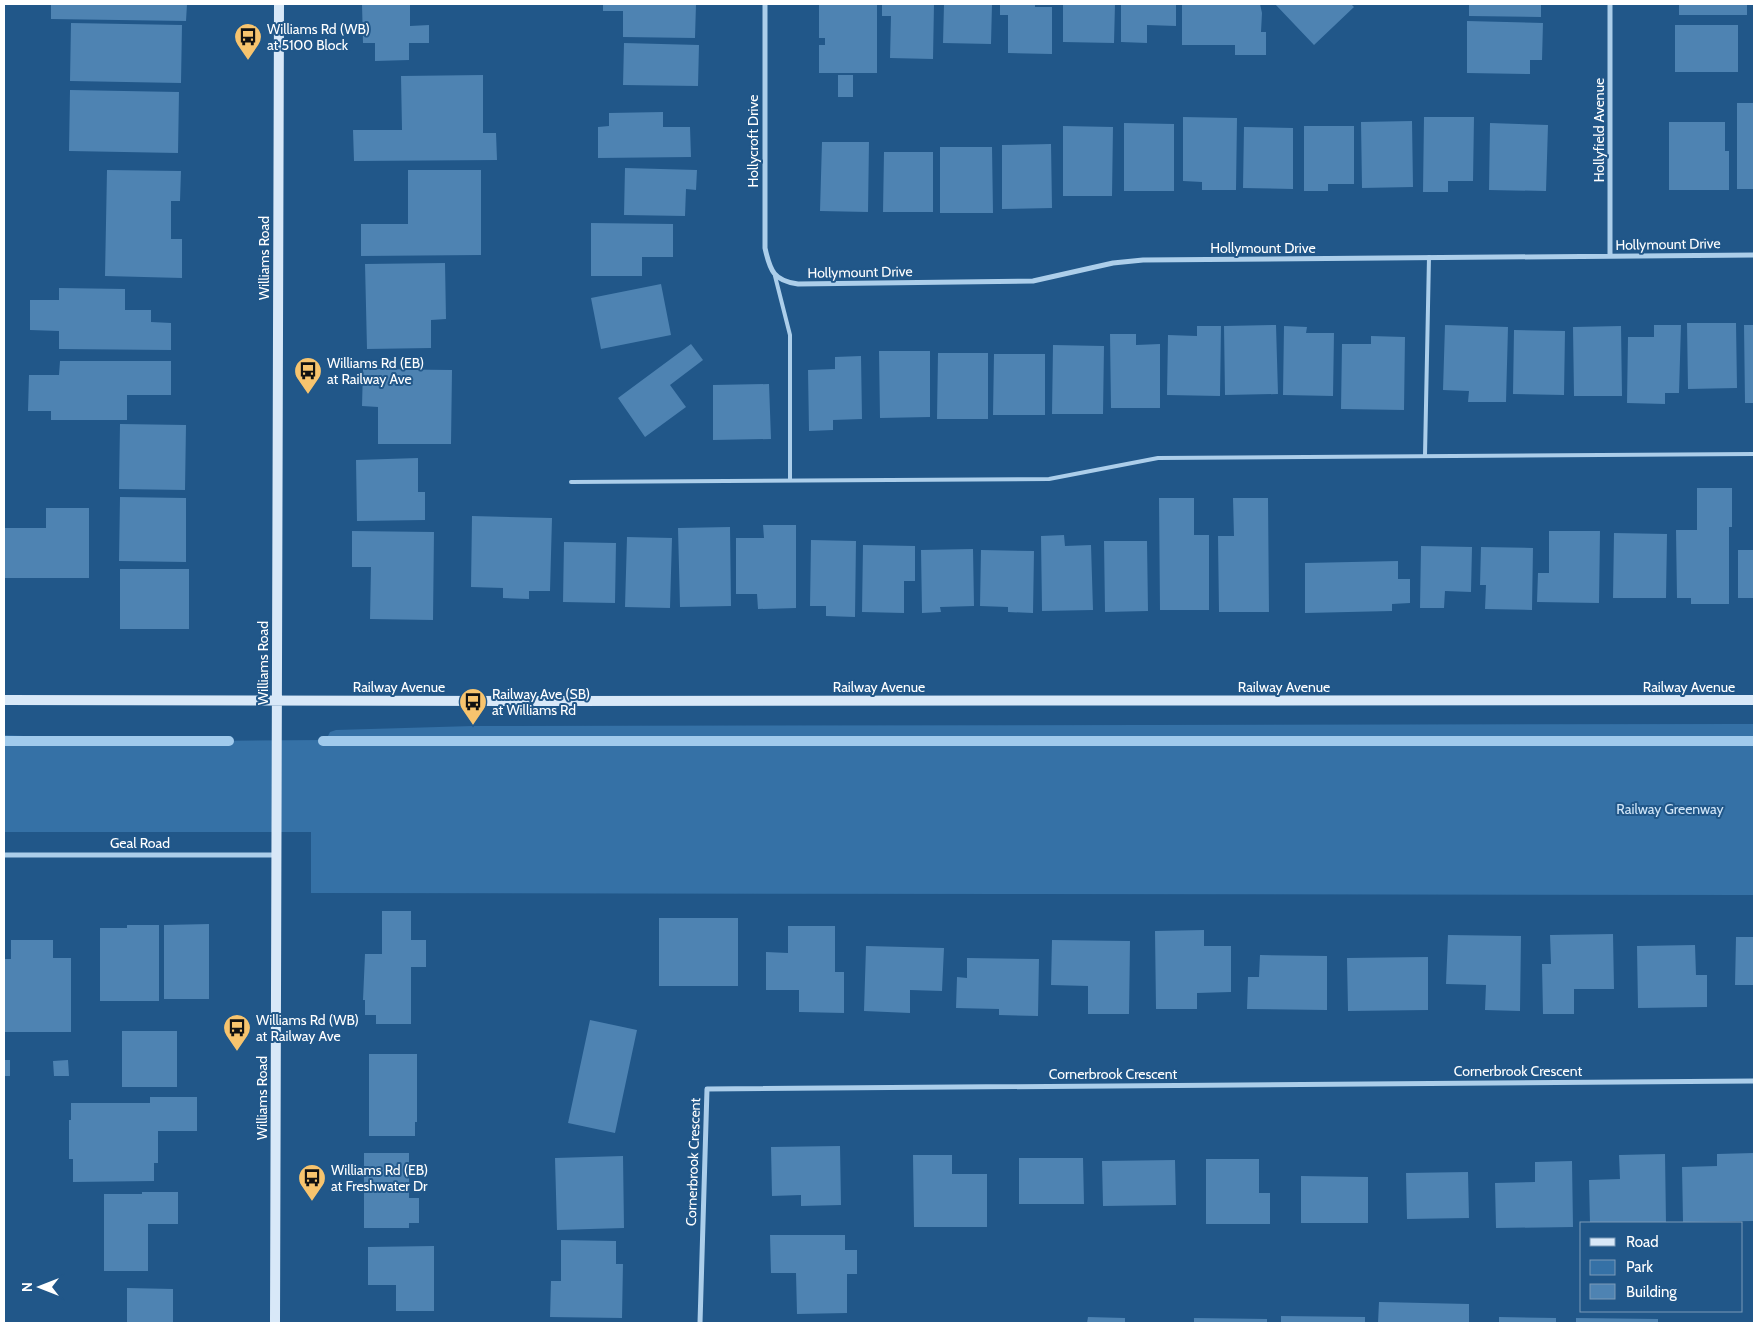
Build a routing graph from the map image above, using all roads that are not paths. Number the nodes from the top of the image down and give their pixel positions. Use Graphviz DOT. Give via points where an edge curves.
graph roads {
  1 [pos="279,4"];
  2 [pos="765,4"];
  3 [pos="1610,4"];
  4 [pos="1754,255"];
  5 [pos="1610,256"];
  6 [pos="1429,258"];
  7 [pos="775,276"];
  8 [pos="1754,454"];
  9 [pos="1425,455"];
  10 [pos="790,480"];
  11 [pos="571,482"];
  12 [pos="4,700"];
  13 [pos="1754,700"];
  14 [pos="277,701"];
  15 [pos="276,855"];
  16 [pos="4,856"];
  17 [pos="1754,1081"];
  18 [pos="275,1323"];
  19 [pos="700,1323"];
  1 -- 14 [label="main road, Williams Road"];
  2 -- 7 [label="street, Hollycroft Drive" via="765,248"];
  3 -- 5 [label="street, Hollyfield Avenue"];
  4 -- 5 [label="street, Hollymount Drive"];
  5 -- 6 [label="street, Hollymount Drive"];
  6 -- 7 [label="street, Hollymount Drive" via="1143,260 1113,263 1033,281 798,284 787,283"];
  6 -- 9 [label="lane"];
  7 -- 10 [label="lane" via="790,335"];
  8 -- 9 [label="lane"];
  9 -- 10 [label="lane" via="1158,458 1049,479"];
  10 -- 11 [label="lane"];
  12 -- 14 [label="main road, Railway Avenue"];
  13 -- 14 [label="main road, Railway Avenue"];
  14 -- 15 [label="main road, Williams Road"];
  15 -- 16 [label="street, Geal Road"];
  15 -- 18 [label="main road, Williams Road"];
  17 -- 19 [label="street, Cornerbrook Crescent" via="707,1089"];
}
